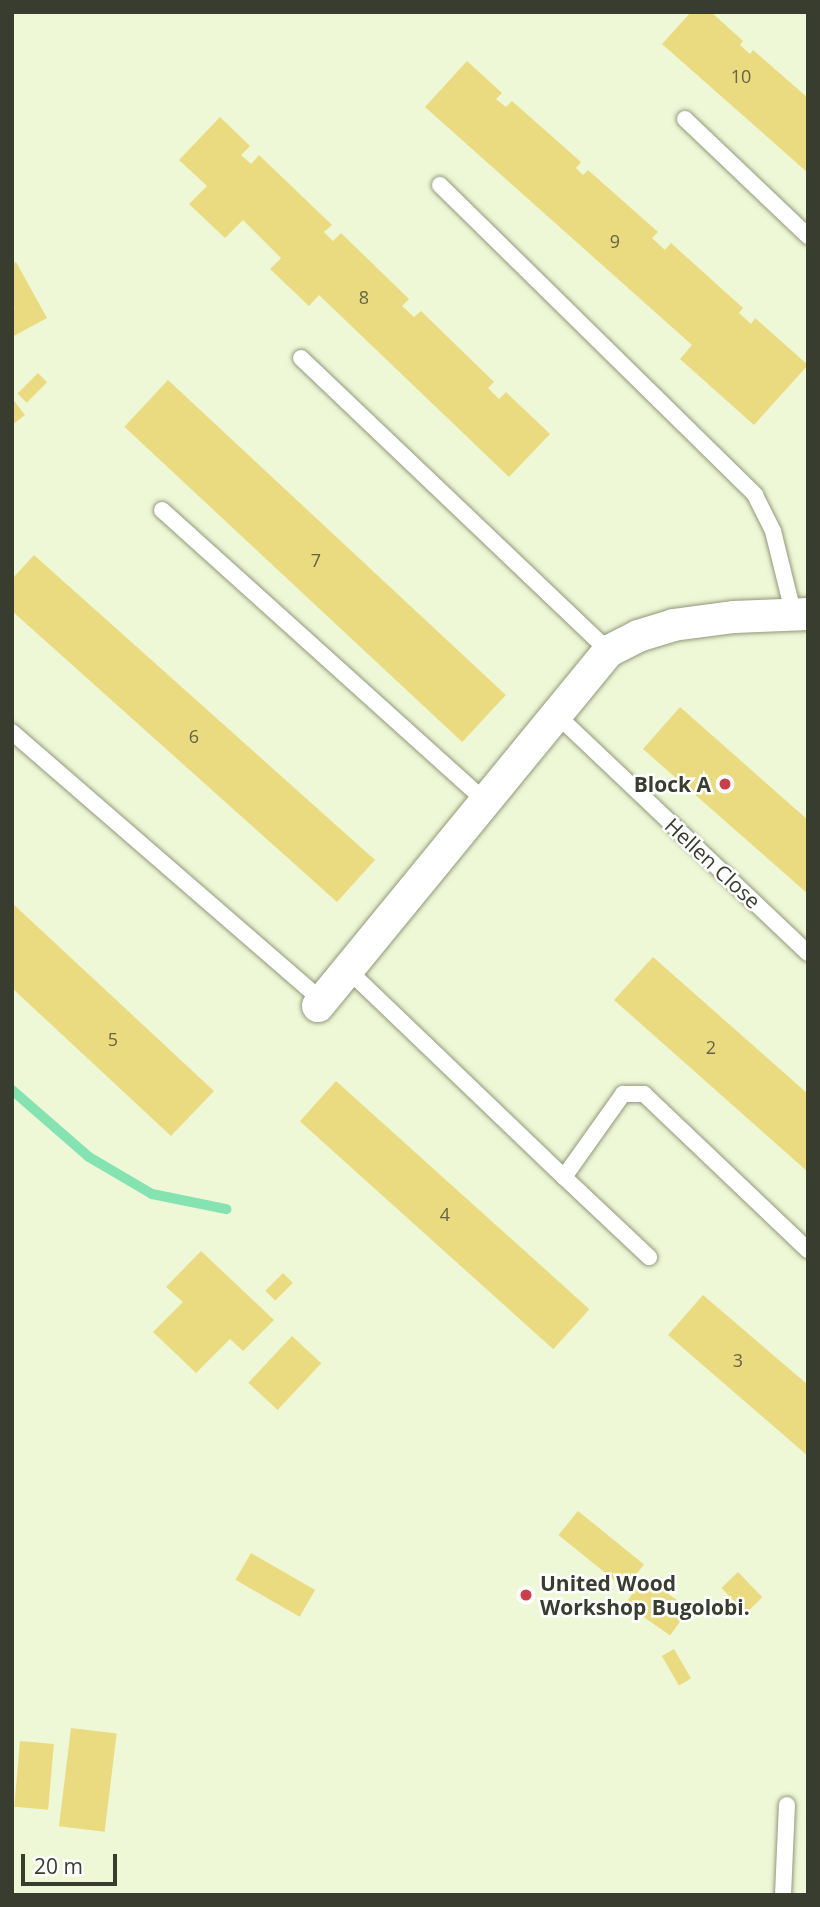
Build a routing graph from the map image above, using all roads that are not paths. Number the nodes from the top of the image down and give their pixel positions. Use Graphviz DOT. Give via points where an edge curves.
graph roads {
  1 [pos="685,119"];
  2 [pos="439,185"];
  3 [pos="808,236"];
  4 [pos="301,358"];
  5 [pos="162,510"];
  6 [pos="800,613"];
  7 [pos="609,651"];
  8 [pos="558,716"];
  9 [pos="12,732"];
  10 [pos="485,802"];
  11 [pos="808,953"];
  12 [pos="346,969"];
  13 [pos="320,1004"];
  14 [pos="564,1177"];
  15 [pos="808,1250"];
  16 [pos="649,1257"];
  17 [pos="786,1805"];
  18 [pos="783,1895"];
  1 -- 3 [label="lane"];
  2 -- 6 [label="lane" via="755,495 773,531"];
  4 -- 7 [label="lane"];
  5 -- 10 [label="lane"];
  6 -- 7 [label="street" via="673,625"];
  7 -- 8 [label="street"];
  8 -- 10 [label="street"];
  8 -- 11 [label="lane, Hellen Close"];
  9 -- 13 [label="lane"];
  10 -- 12 [label="street"];
  12 -- 13 [label="street"];
  12 -- 14 [label="lane"];
  14 -- 15 [label="lane" via="623,1094 644,1094"];
  14 -- 16 [label="lane"];
  17 -- 18 [label="lane"];
}
